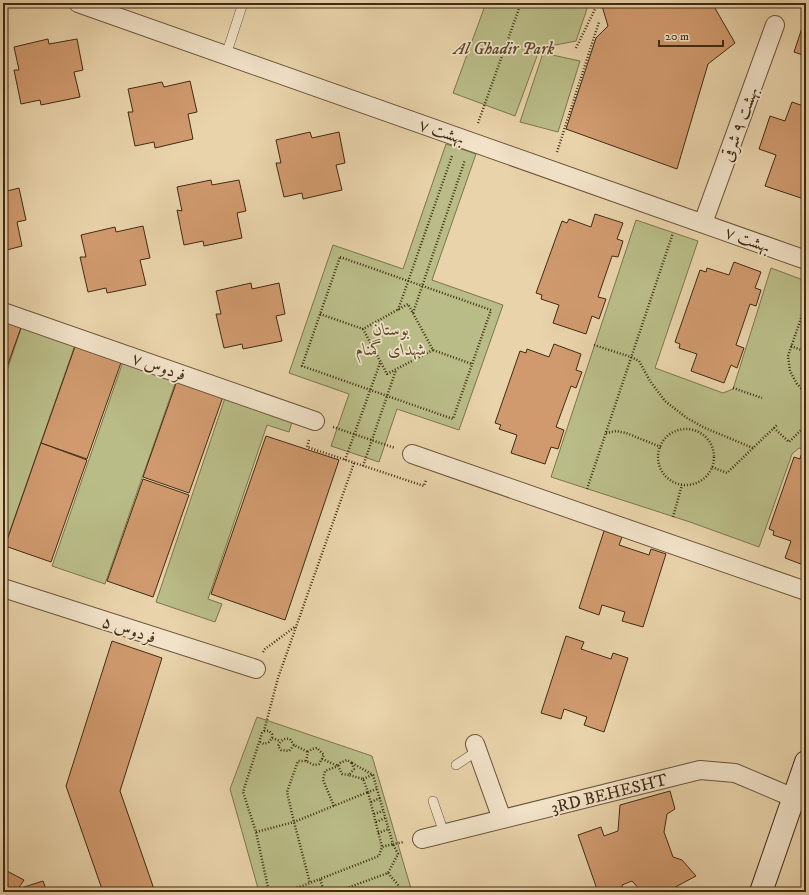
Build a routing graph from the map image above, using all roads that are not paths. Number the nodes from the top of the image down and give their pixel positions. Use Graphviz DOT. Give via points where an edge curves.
graph roads {
  1 [pos="78,3"];
  2 [pos="243,3"];
  3 [pos="774,25"];
  4 [pos="226,55"];
  5 [pos="703,223"];
  6 [pos="806,260"];
  7 [pos="3,312"];
  8 [pos="315,421"];
  9 [pos="412,454"];
  10 [pos="3,588"];
  11 [pos="806,591"];
  12 [pos="256,669"];
  13 [pos="476,748"];
  14 [pos="806,762"];
  15 [pos="456,765"];
  16 [pos="800,800"];
  17 [pos="433,801"];
  18 [pos="502,819"];
  19 [pos="444,833"];
  20 [pos="422,839"];
  21 [pos="761,892"];
  1 -- 4 [label="street, بهشت ۷"];
  2 -- 4 [label="lane"];
  3 -- 5 [label="street, بهشت ۹ شرقی"];
  4 -- 5 [label="street, بهشت ۷"];
  5 -- 6 [label="street, بهشت ۷"];
  7 -- 8 [label="street, فردوس ۷"];
  9 -- 11 [label="street"];
  10 -- 12 [label="street, فردوس ۵"];
  13 -- 15 [label="lane"];
  13 -- 18 [label="street"];
  14 -- 16 [label="street"];
  16 -- 18 [label="street, 3RD BEHESHT" via="735,773 700,770"];
  16 -- 21 [label="street"];
  17 -- 19 [label="lane"];
  18 -- 19 [label="street, 3RD BEHESHT"];
  19 -- 20 [label="street, 3RD BEHESHT"];
}
